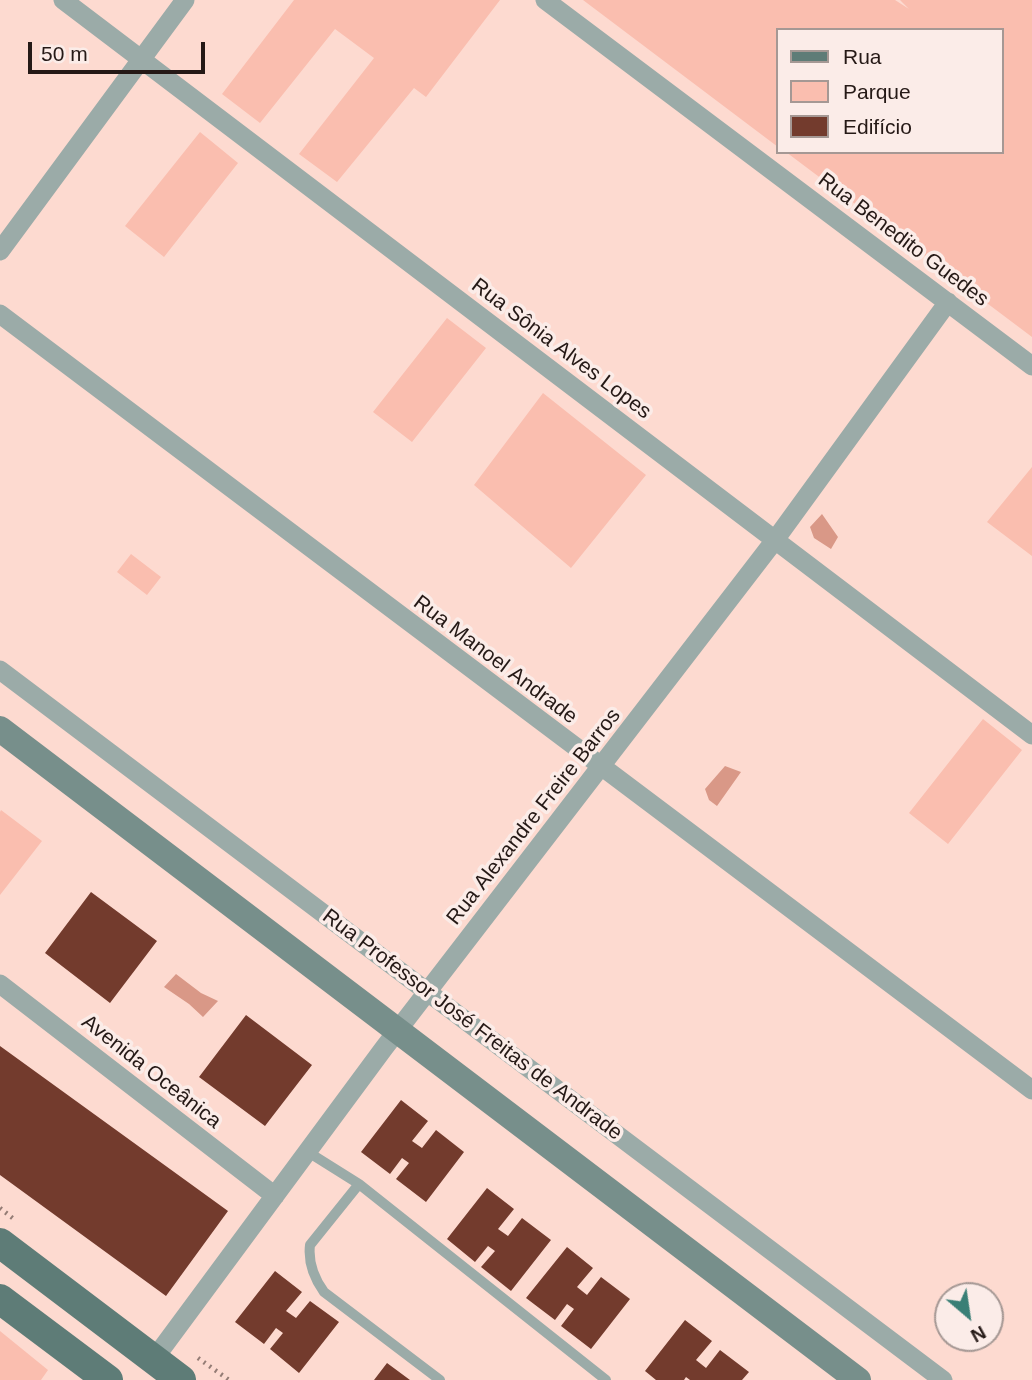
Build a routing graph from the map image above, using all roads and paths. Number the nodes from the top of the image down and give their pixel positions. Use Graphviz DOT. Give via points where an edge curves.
graph roads {
  1 [pos="62,0"];
  2 [pos="185,0"];
  3 [pos="545,0"];
  4 [pos="143,60"];
  5 [pos="0,251"];
  6 [pos="948,302"];
  7 [pos="0,314"];
  8 [pos="1032,366"];
  9 [pos="775,540"];
  10 [pos="0,670"];
  11 [pos="0,729"];
  12 [pos="1032,735"];
  13 [pos="602,768"];
  14 [pos="0,984"];
  15 [pos="428,991"];
  16 [pos="399,1031"];
  17 [pos="1032,1090"];
  18 [pos="308,1152"];
  19 [pos="359,1184"];
  20 [pos="275,1196"];
  21 [pos="0,1243"];
  22 [pos="0,1299"];
  23 [pos="154,1359"];
  24 [pos="108,1380"];
  25 [pos="181,1380"];
  26 [pos="440,1380"];
  27 [pos="606,1380"];
  28 [pos="858,1380"];
  29 [pos="943,1380"];
  1 -- 4 [label="street, Rua Sônia Alves Lopes"];
  2 -- 4 [label="street"];
  3 -- 6 [label="street, Rua Benedito Guedes"];
  4 -- 5 [label="street"];
  4 -- 9 [label="street, Rua Sônia Alves Lopes"];
  6 -- 8 [label="street, Rua Benedito Guedes"];
  6 -- 9 [label="street, Rua Alexandre Freire Barros"];
  7 -- 13 [label="street, Rua Manoel Andrade"];
  9 -- 12 [label="street, Rua Sônia Alves Lopes"];
  9 -- 13 [label="street, Rua Alexandre Freire Barros"];
  10 -- 15 [label="street, Rua Professor José Freitas de Andrade"];
  11 -- 16 [label="street"];
  13 -- 15 [label="street, Rua Alexandre Freire Barros"];
  13 -- 17 [label="street, Rua Manoel Andrade"];
  14 -- 20 [label="street, Avenida Oceânica"];
  15 -- 16 [label="street, Rua Alexandre Freire Barros"];
  15 -- 29 [label="street, Rua Professor José Freitas de Andrade"];
  16 -- 18 [label="street, Rua Alexandre Freire Barros"];
  16 -- 28 [label="street"];
  18 -- 19 [label="lane"];
  18 -- 20 [label="street, Rua Alexandre Freire Barros"];
  19 -- 26 [label="lane" via="310,1245 316,1282"];
  19 -- 27 [label="lane"];
  20 -- 23 [label="street, Rua Alexandre Freire Barros"];
  21 -- 23 [label="main road"];
  22 -- 24 [label="main road"];
  23 -- 25 [label="main road"];
}
